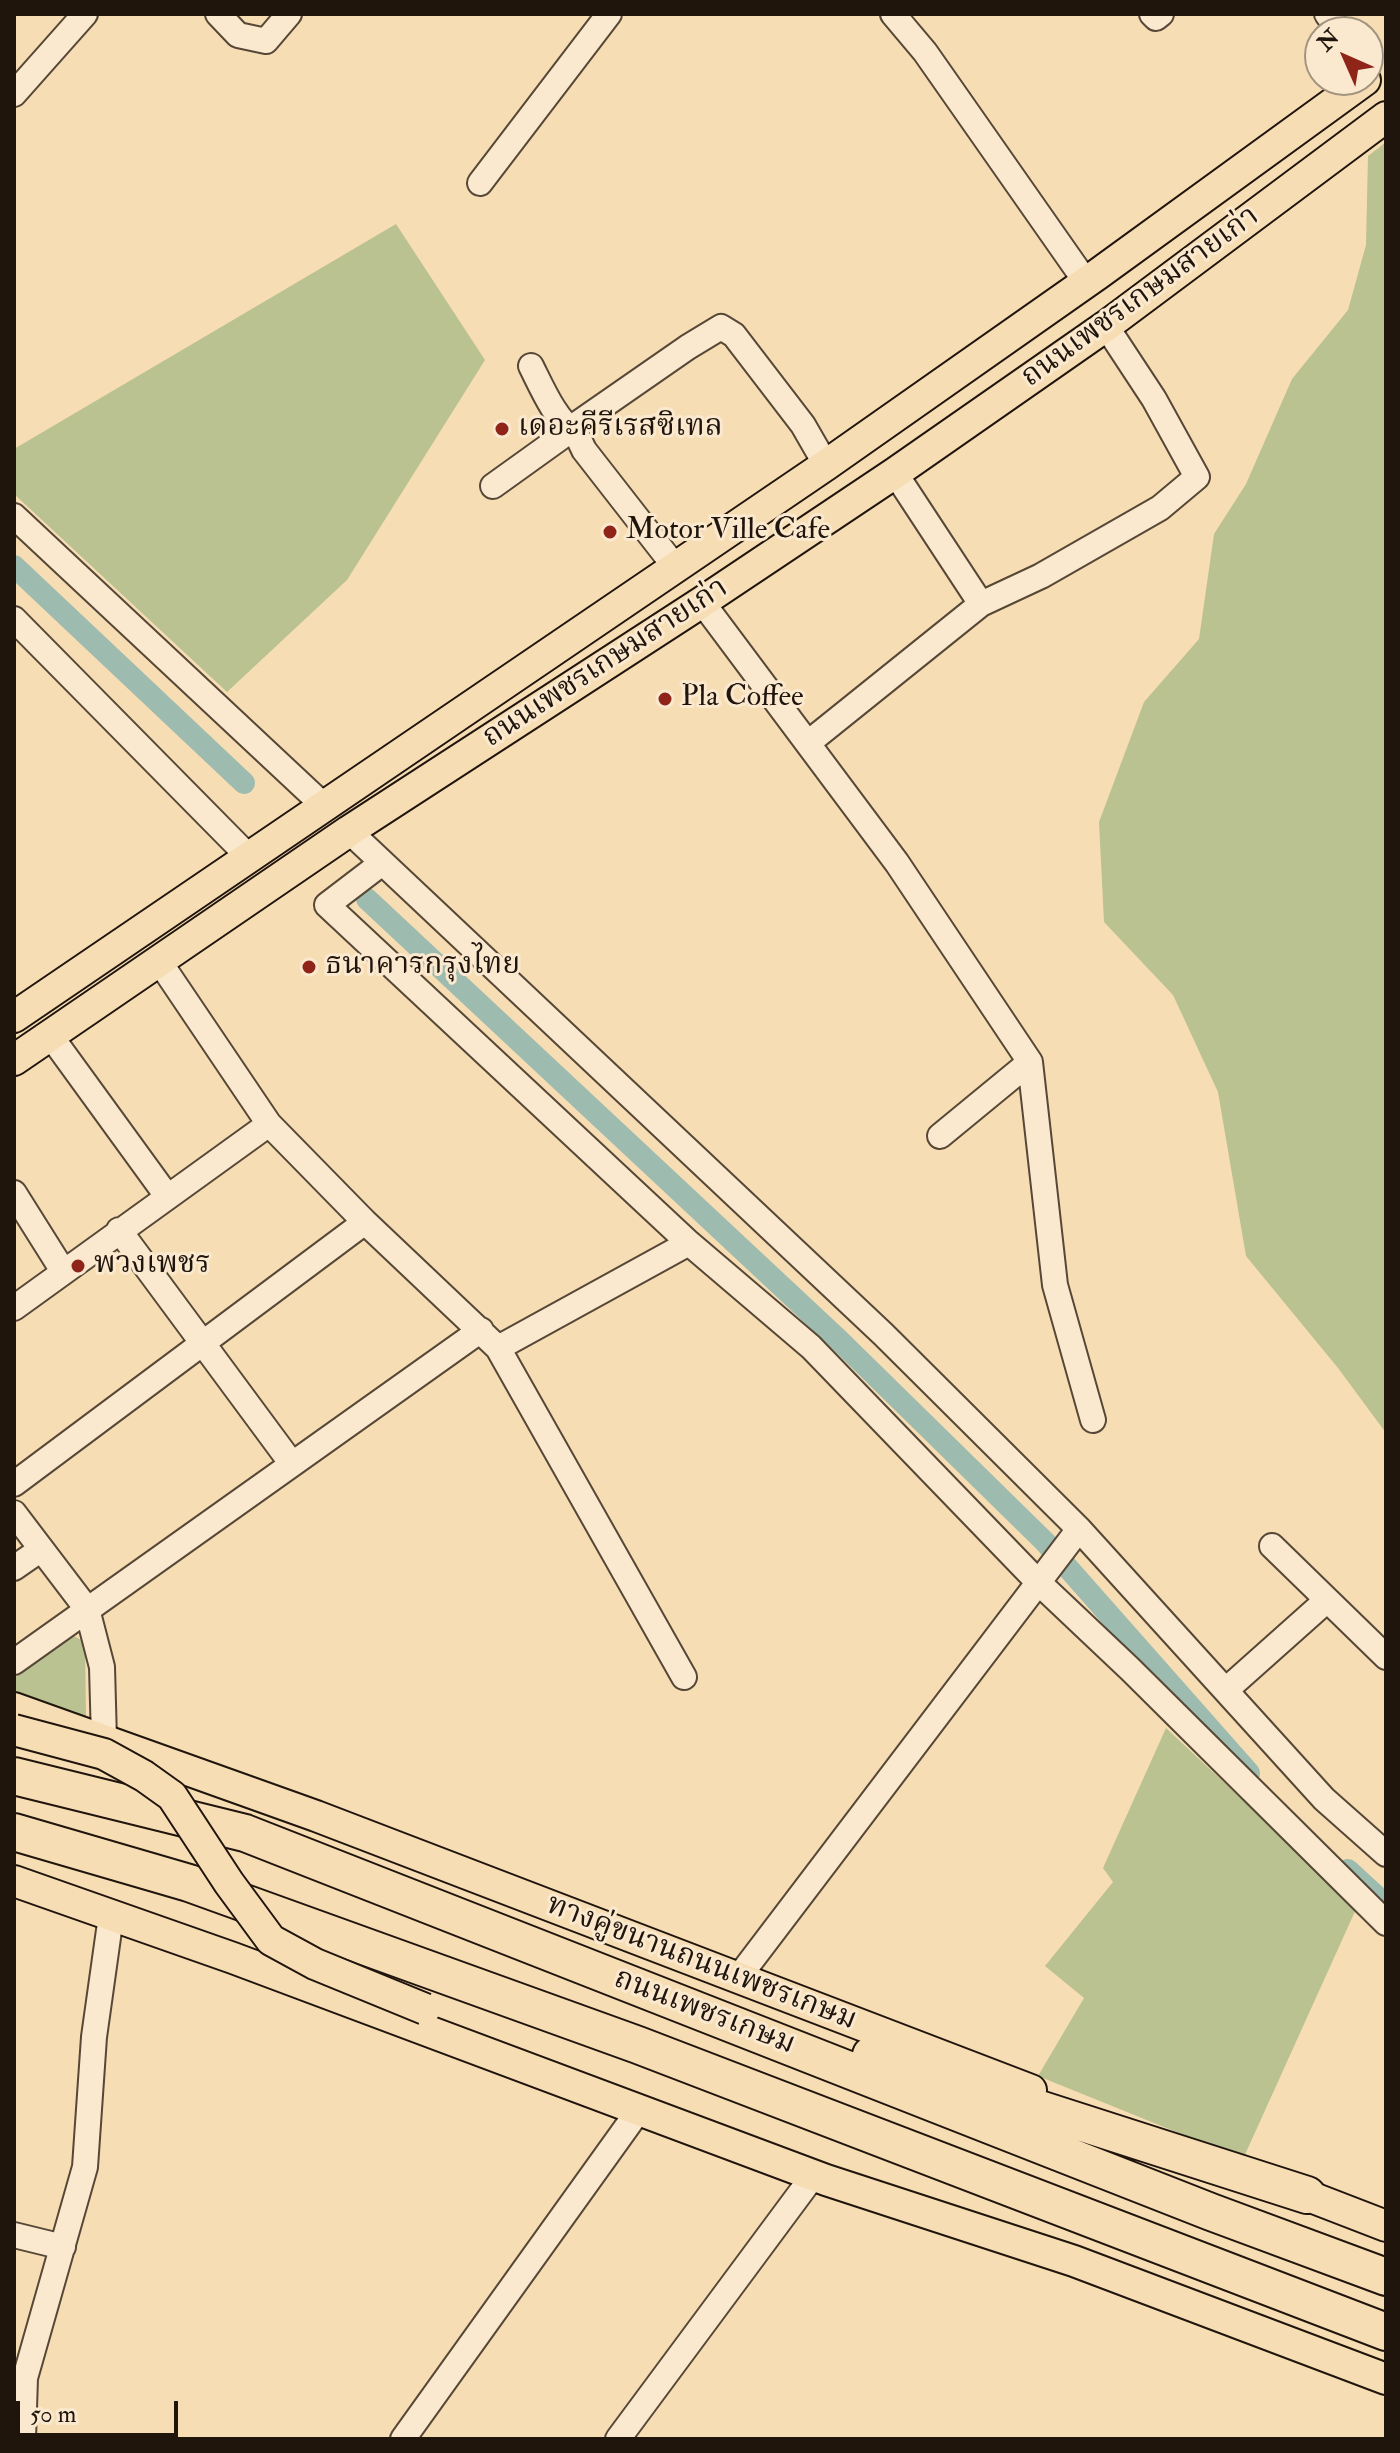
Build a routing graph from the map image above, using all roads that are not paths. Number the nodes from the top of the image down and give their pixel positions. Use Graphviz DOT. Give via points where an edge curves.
graph roads {
  1 [pos="85,14"];
  2 [pos="218,14"];
  3 [pos="289,14"];
  4 [pos="609,14"];
  5 [pos="893,14"];
  6 [pos="1152,14"];
  7 [pos="1161,14"];
  8 [pos="16,84"];
  9 [pos="1341,96"];
  10 [pos="1386,117"];
  11 [pos="480,183"];
  12 [pos="1086,282"];
  13 [pos="1106,326"];
  14 [pos="531,366"];
  15 [pos="574,433"];
  16 [pos="826,465"];
  17 [pos="895,473"];
  18 [pos="493,486"];
  19 [pos="14,516"];
  20 [pos="676,568"];
  21 [pos="702,602"];
  22 [pos="981,604"];
  23 [pos="14,619"];
  24 [pos="808,743"];
  25 [pos="323,805"];
  26 [pos="349,831"];
  27 [pos="248,856"];
  28 [pos="382,863"];
  29 [pos="159,961"];
  30 [pos="14,1017"];
  31 [pos="50,1035"];
  32 [pos="14,1060"];
  33 [pos="1030,1062"];
  34 [pos="269,1124"];
  35 [pos="940,1136"];
  36 [pos="14,1193"];
  37 [pos="167,1196"];
  38 [pos="365,1222"];
  39 [pos="119,1230"];
  40 [pos="689,1243"];
  41 [pos="63,1271"];
  42 [pos="14,1308"];
  43 [pos="489,1339"];
  44 [pos="204,1343"];
  45 [pos="1093,1420"];
  46 [pos="292,1464"];
  47 [pos="14,1484"];
  48 [pos="14,1513"];
  49 [pos="1075,1535"];
  50 [pos="1272,1546"];
  51 [pos="40,1550"];
  52 [pos="14,1568"];
  53 [pos="1043,1577"];
  54 [pos="1327,1600"];
  55 [pos="87,1609"];
  56 [pos="1386,1657"];
  57 [pos="14,1662"];
  58 [pos="684,1677"];
  59 [pos="1226,1690"];
  60 [pos="14,1708"];
  61 [pos="14,1730"];
  62 [pos="104,1740"];
  63 [pos="14,1776"];
  64 [pos="14,1832"];
  65 [pos="1386,1854"];
  66 [pos="14,1881"];
  67 [pos="111,1916"];
  68 [pos="1386,1923"];
  69 [pos="527,1944"];
  70 [pos="738,1978"];
  71 [pos="639,2110"];
  72 [pos="813,2176"];
  73 [pos="1307,2195"];
  74 [pos="1386,2226"];
  75 [pos="14,2235"];
  76 [pos="63,2247"];
  77 [pos="1074,2261"];
  78 [pos="1386,2277"];
  79 [pos="1386,2332"];
  80 [pos="1386,2379"];
  81 [pos="23,2439"];
  82 [pos="403,2439"];
  83 [pos="618,2439"];
  1 -- 8 [label="street"];
  2 -- 3 [label="street" via="238,35 266,41"];
  4 -- 11 [label="street"];
  5 -- 12 [label="street"];
  6 -- 7 [label="street"];
  9 -- 12 [label="main road, ถนนเพชรเกษมสายเก่า"];
  10 -- 13 [label="main road, ถนนเพชรเกษมสายเก่า"];
  12 -- 16 [label="main road, ถนนเพชรเกษมสายเก่า"];
  13 -- 17 [label="main road, ถนนเพชรเกษมสายเก่า"];
  13 -- 22 [label="street" via="1197,477 1160,508"];
  14 -- 15 [label="street"];
  15 -- 16 [label="street" via="577,424 721,327 734,335 803,425"];
  15 -- 18 [label="street"];
  15 -- 20 [label="street"];
  16 -- 20 [label="main road, ถนนเพชรเกษมสายเก่า"];
  17 -- 21 [label="main road, ถนนเพชรเกษมสายเก่า"];
  17 -- 22 [label="street"];
  19 -- 25 [label="street"];
  20 -- 25 [label="main road, ถนนเพชรเกษมสายเก่า"];
  21 -- 24 [label="street"];
  21 -- 26 [label="main road, ถนนเพชรเกษมสายเก่า"];
  22 -- 24 [label="street"];
  23 -- 27 [label="street"];
  24 -- 33 [label="street" via="897,863"];
  25 -- 27 [label="main road, ถนนเพชรเกษมสายเก่า"];
  26 -- 28 [label="street"];
  26 -- 29 [label="main road, ถนนเพชรเกษมสายเก่า"];
  27 -- 30 [label="main road, ถนนเพชรเกษมสายเก่า"];
  28 -- 40 [label="street" via="327,905"];
  28 -- 49 [label="street" via="883,1334"];
  29 -- 31 [label="main road, ถนนเพชรเกษมสายเก่า"];
  29 -- 34 [label="street"];
  31 -- 32 [label="main road, ถนนเพชรเกษมสายเก่า"];
  31 -- 37 [label="street"];
  33 -- 35 [label="street"];
  33 -- 45 [label="street" via="1055,1285"];
  34 -- 37 [label="street"];
  34 -- 38 [label="street"];
  36 -- 41 [label="street"];
  37 -- 39 [label="street"];
  38 -- 43 [label="street"];
  38 -- 44 [label="street"];
  39 -- 41 [label="street"];
  39 -- 44 [label="street"];
  40 -- 43 [label="street"];
  40 -- 53 [label="street" via="811,1347"];
  41 -- 42 [label="street"];
  43 -- 46 [label="street"];
  43 -- 58 [label="street"];
  44 -- 46 [label="street"];
  44 -- 47 [label="street"];
  46 -- 55 [label="street"];
  48 -- 51 [label="street"];
  49 -- 53 [label="street"];
  49 -- 59 [label="street"];
  50 -- 54 [label="street"];
  51 -- 52 [label="street"];
  51 -- 55 [label="street"];
  53 -- 68 [label="street"];
  53 -- 70 [label="street"];
  54 -- 56 [label="street"];
  54 -- 59 [label="street"];
  55 -- 57 [label="street"];
  55 -- 62 [label="street" via="102,1667"];
  59 -- 65 [label="street" via="1324,1799"];
  60 -- 62 [label="main road, ทางคู่ขนานถนนเพชรเกษม"];
  61 -- 77 [label="main road, bridge" via="104,1754 172,1796 271,1940 315,1964"];
  62 -- 70 [label="main road, ทางคู่ขนานถนนเพชรเกษม"];
  63 -- 69 [label="highway, ถนนเพชรเกษม" via="245,1833"];
  64 -- 79 [label="highway, ถนนเพชรเกษม" via="189,1883 578,2024"];
  66 -- 67 [label="main road"];
  67 -- 71 [label="main road"];
  67 -- 76 [label="street" via="94,2037 85,2167"];
  69 -- 73 [label="highway"];
  69 -- 78 [label="highway, ถนนเพชรเกษม"];
  70 -- 73 [label="main road, ทางคู่ขนานถนนเพชรเกษม"];
  71 -- 72 [label="main road"];
  71 -- 82 [label="street"];
  72 -- 77 [label="main road"];
  72 -- 83 [label="street"];
  73 -- 74 [label="main road, ทางคู่ขนานถนนเพชรเกษม"];
  75 -- 76 [label="street"];
  76 -- 81 [label="street" via="25,2378"];
  77 -- 80 [label="main road"];
}
